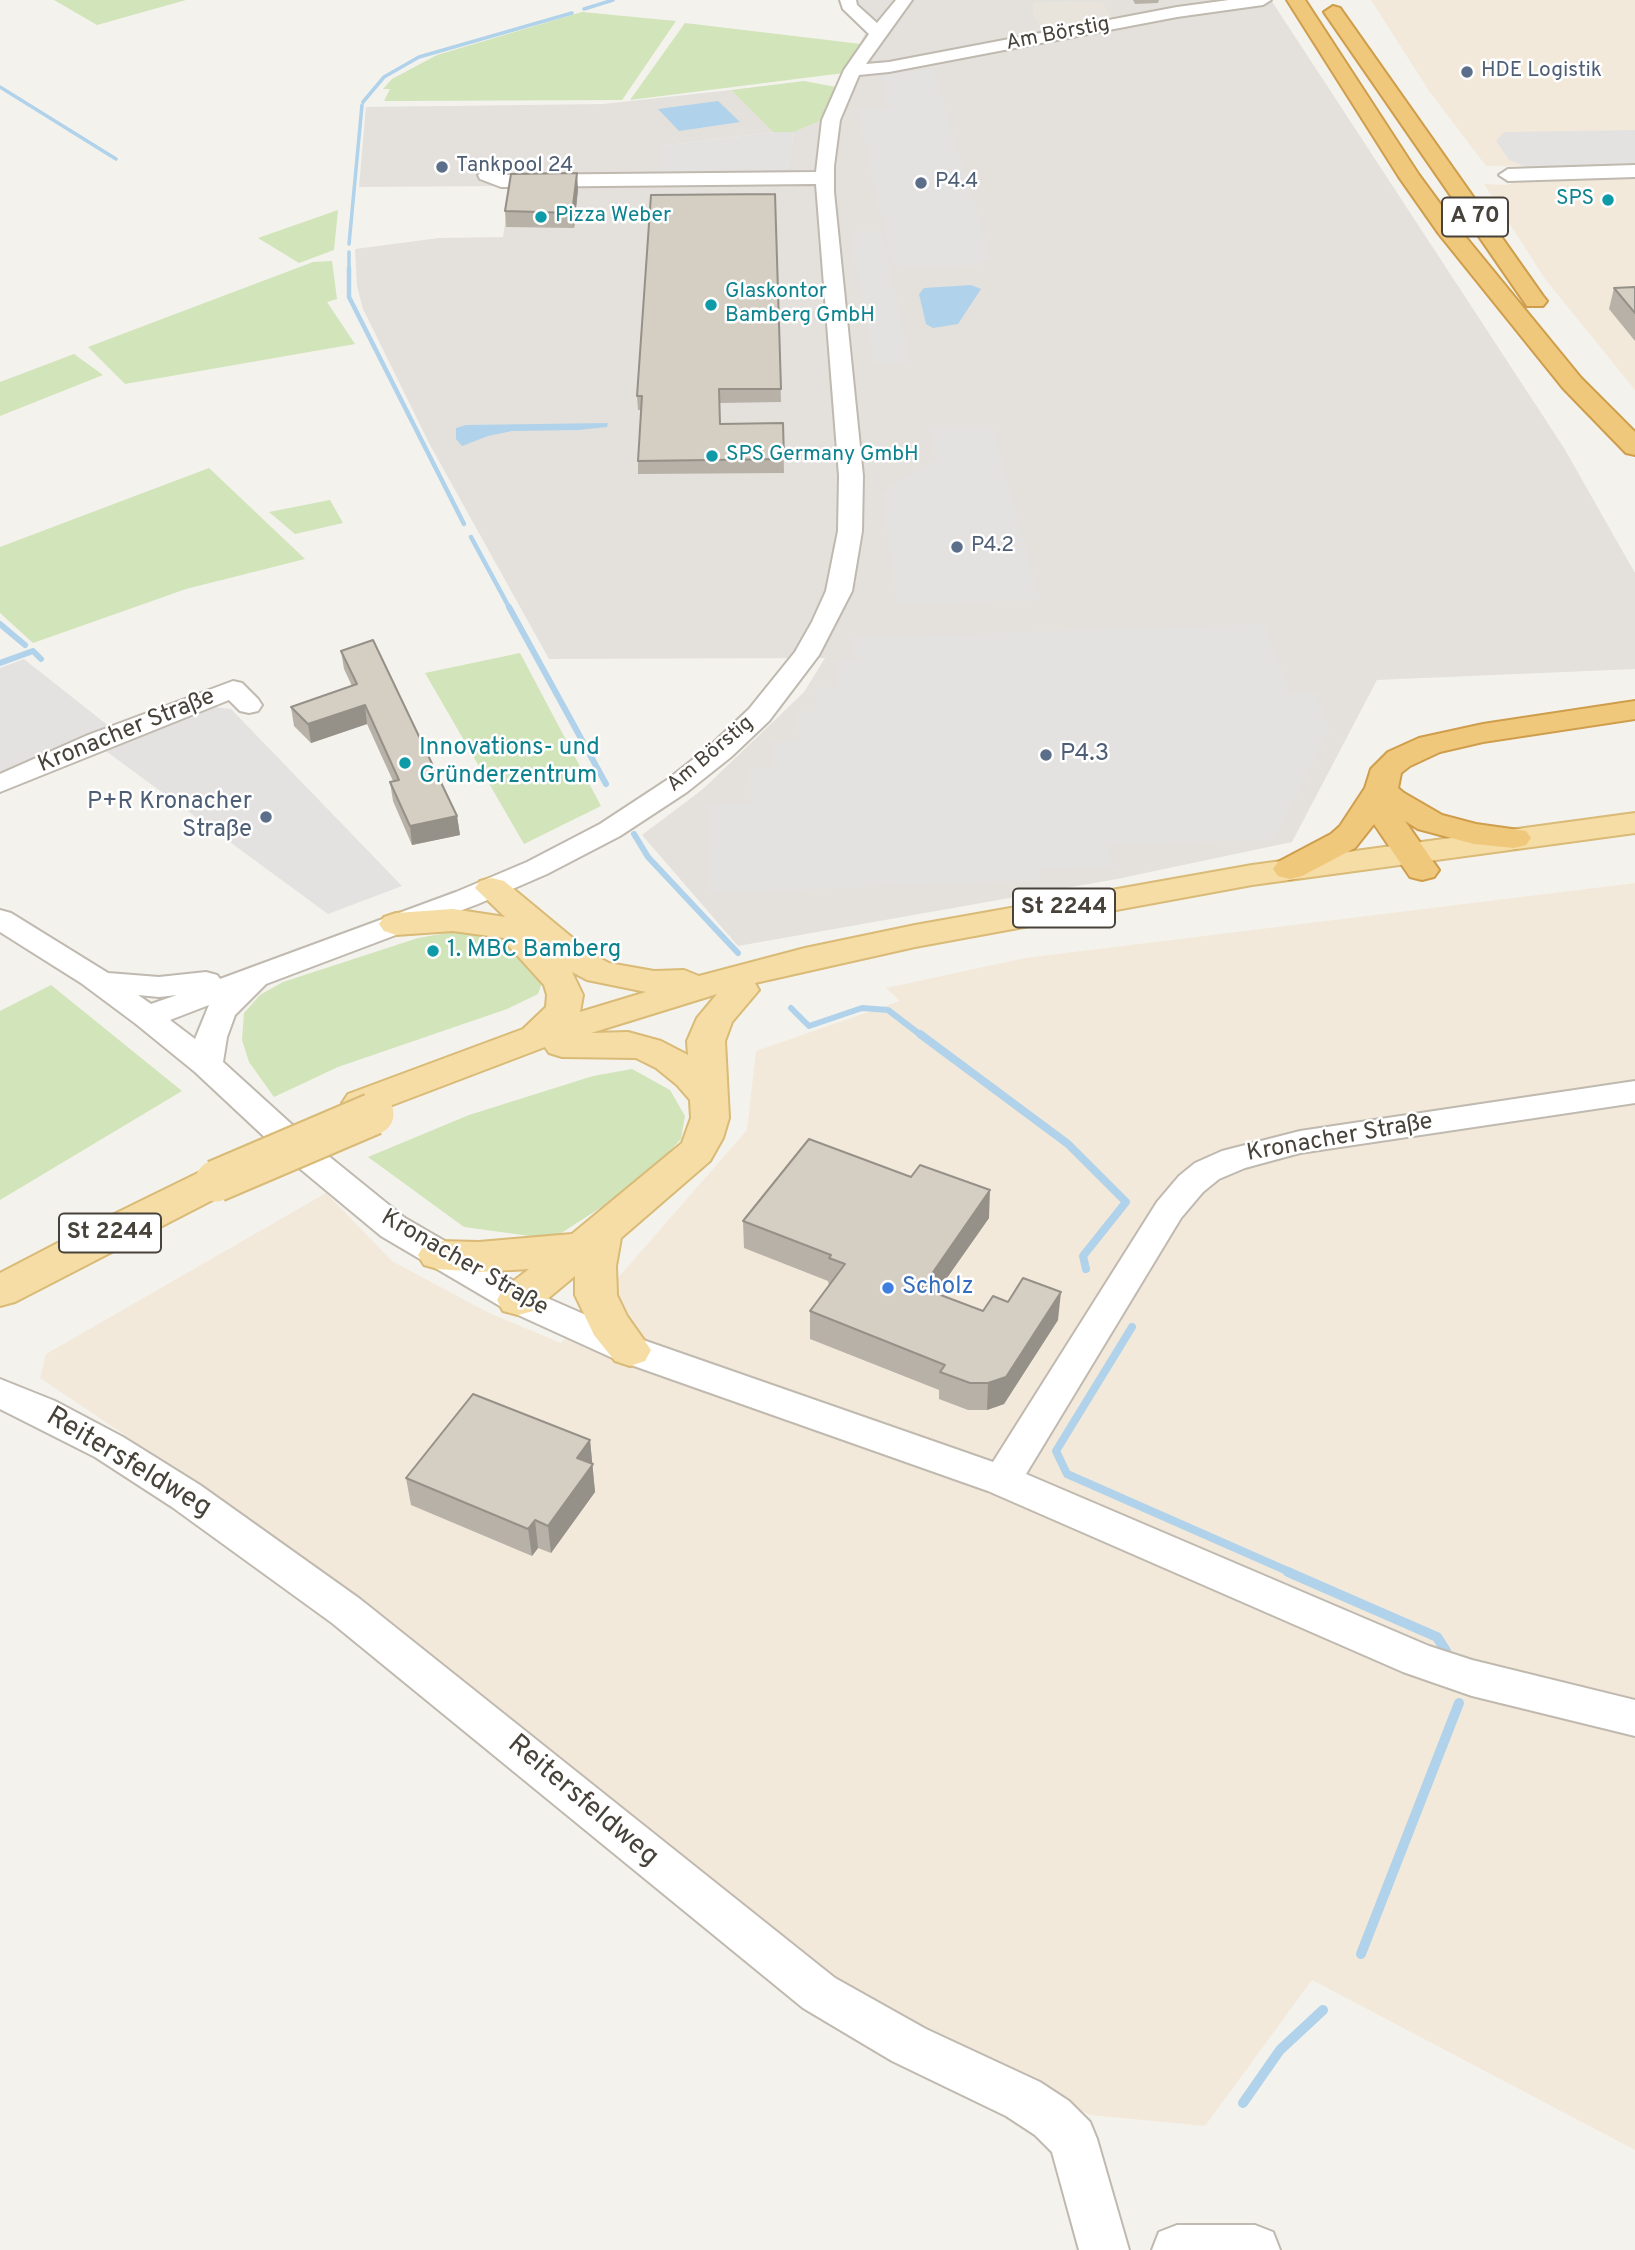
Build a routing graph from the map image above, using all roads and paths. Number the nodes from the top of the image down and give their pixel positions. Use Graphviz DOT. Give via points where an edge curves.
graph roads {
  1 [pos="848,0"];
  2 [pos="904,0"];
  3 [pos="1263,0"];
  4 [pos="1297,2"];
  5 [pos="1326,2"];
  6 [pos="878,33"];
  7 [pos="853,70"];
  8 [pos="1635,171"];
  9 [pos="488,175"];
  10 [pos="1508,175"];
  11 [pos="824,178"];
  12 [pos="1544,313"];
  13 [pos="1594,374"];
  14 [pos="1635,420"];
  15 [pos="1635,447"];
  16 [pos="249,705"];
  17 [pos="1634,711"];
  18 [pos="0,785"];
  19 [pos="1381,789"];
  20 [pos="1635,823"];
  21 [pos="1635,837"];
  22 [pos="1514,838"];
  23 [pos="1415,861"];
  24 [pos="1290,869"];
  25 [pos="480,893"];
  26 [pos="0,919"];
  27 [pos="396,924"];
  28 [pos="504,927"];
  29 [pos="267,972"];
  30 [pos="99,981"];
  31 [pos="731,986"];
  32 [pos="147,1017"];
  33 [pos="549,1041"];
  34 [pos="206,1065"];
  35 [pos="1635,1092"];
  36 [pos="709,1098"];
  37 [pos="592,1238"];
  38 [pos="438,1255"];
  39 [pos="2,1283"];
  40 [pos="517,1300"];
  41 [pos="630,1350"];
  42 [pos="0,1393"];
  43 [pos="1002,1480"];
  44 [pos="1635,1718"];
  45 [pos="1104,2250"];
  46 [pos="1177,2250"];
  47 [pos="1255,2250"];
  1 -- 6 [label="street"];
  2 -- 6 [label="street, Am Börstig"];
  3 -- 7 [label="street, Am Börstig"];
  4 -- 15 [label="highway, A 70" via="1461,247 1572,383"];
  5 -- 12 [label="highway, A 70"];
  6 -- 7 [label="street, Am Börstig"];
  7 -- 11 [label="street, Am Börstig" via="831,120"];
  8 -- 10 [label="street"];
  9 -- 11 [label="street" via="501,181"];
  11 -- 25 [label="street, Am Börstig" via="852,491 848,553 833,606 806,655 778,692 721,751 610,830"];
  13 -- 14 [label="highway"];
  16 -- 18 [label="street, Kronacher Straße" via="233,689 97,741"];
  17 -- 19 [label="highway" via="1533,724 1430,745 1387,769"];
  19 -- 22 [label="highway" via="1430,822"];
  19 -- 23 [label="highway" via="1385,816"];
  19 -- 24 [label="highway" via="1343,841"];
  20 -- 22 [label="main road, St 2244"];
  21 -- 23 [label="main road, St 2244"];
  22 -- 23 [label="main road, St 2244"];
  23 -- 24 [label="main road, St 2244"];
  23 -- 31 [label="main road, St 2244" via="923,947"];
  24 -- 31 [label="main road, St 2244" via="915,936"];
  25 -- 27 [label="street, Am Börstig"];
  25 -- 28 [label="main road"];
  25 -- 31 [label="main road" via="600,972 653,982"];
  26 -- 30 [label="street, Kronacher Straße"];
  27 -- 28 [label="main road" via="453,920"];
  27 -- 29 [label="street, Am Börstig"];
  28 -- 33 [label="main road" via="542,958 561,983 564,1008"];
  29 -- 30 [label="street" via="159,987"];
  29 -- 32 [label="street, Am Börstig"];
  29 -- 34 [label="street" via="221,1011"];
  30 -- 32 [label="street, Kronacher Straße"];
  31 -- 33 [label="main road, St 2244"];
  31 -- 36 [label="main road" via="706,1041"];
  32 -- 34 [label="street, Kronacher Straße"];
  33 -- 36 [label="main road" via="648,1049 670,1059"];
  33 -- 39 [label="main road, St 2244, bridge" via="367,1109 211,1175"];
  34 -- 38 [label="street, Kronacher Straße" via="334,1180 393,1227"];
  35 -- 43 [label="street, Kronacher Straße" via="1300,1142 1207,1171 1169,1210"];
  36 -- 37 [label="main road" via="710,1118 696,1152"];
  37 -- 38 [label="main road" via="492,1257"];
  37 -- 40 [label="main road"];
  37 -- 41 [label="main road" via="596,1295 609,1324"];
  38 -- 40 [label="street, Kronacher Straße"];
  40 -- 41 [label="street, Kronacher Straße"];
  41 -- 43 [label="street, Kronacher Straße"];
  42 -- 45 [label="street, Reitersfeldweg" via="109,1447 186,1496 346,1611 819,1993 1052,2118 1073,2139"];
  43 -- 44 [label="street, Kronacher Straße" via="1418,1660"];
  46 -- 47 [label="street"];
}
